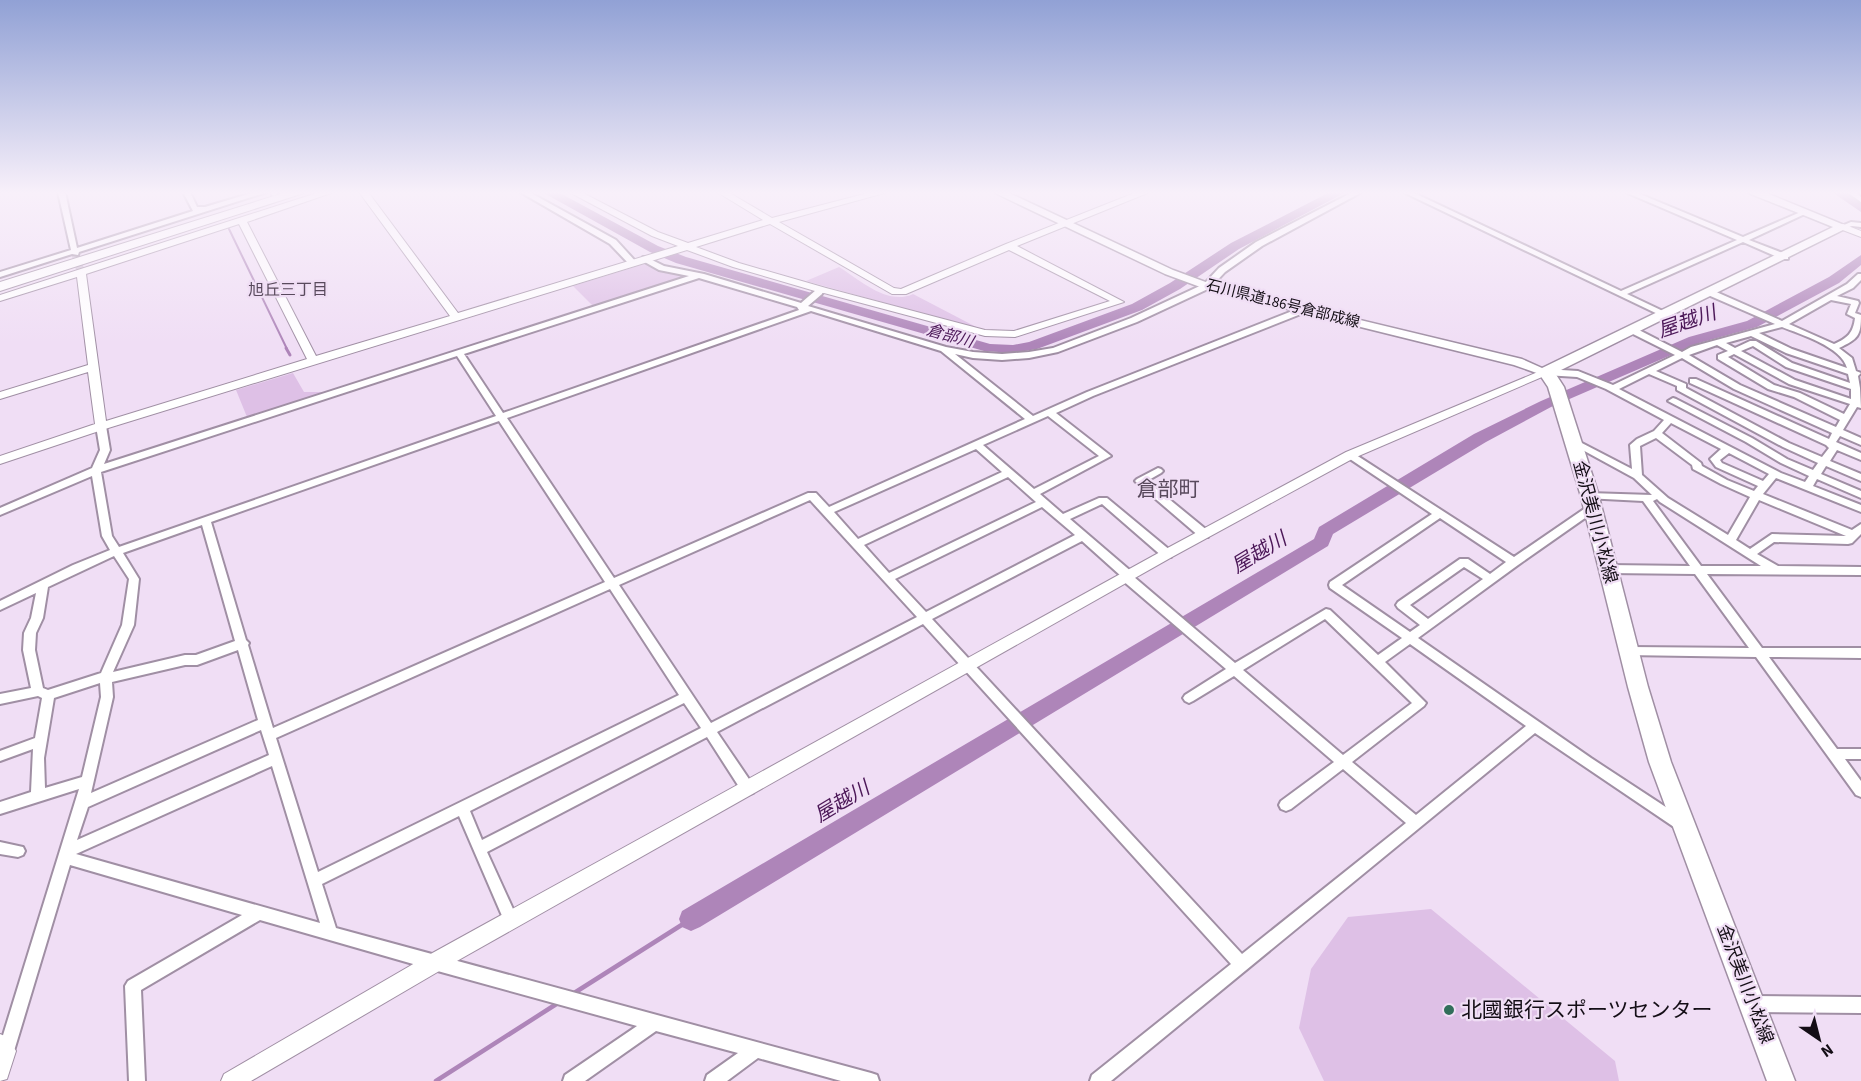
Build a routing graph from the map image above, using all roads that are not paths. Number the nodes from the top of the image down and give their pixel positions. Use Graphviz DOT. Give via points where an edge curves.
graph roads {
  1 [pos="73,242"];
  2 [pos="104,242"];
  3 [pos="131,242"];
  4 [pos="141,242"];
  5 [pos="169,242"];
  6 [pos="252,242"];
  7 [pos="401,242"];
  8 [pos="613,242"];
  9 [pos="678,242"];
  10 [pos="700,242"];
  11 [pos="807,242"];
  12 [pos="1018,242"];
  13 [pos="1107,242"];
  14 [pos="1262,242"];
  15 [pos="1512,242"];
  16 [pos="1735,242"];
  17 [pos="1751,242"];
  18 [pos="1813,242"];
  19 [pos="688,246"];
  20 [pos="1009,246"];
  21 [pos="75,252"];
  22 [pos="1785,257"];
  23 [pos="649,258"];
  24 [pos="633,263"];
  25 [pos="81,270"];
  26 [pos="0,275"];
  27 [pos="697,276"];
  28 [pos="1861,276"];
  29 [pos="0,282"];
  30 [pos="1205,285"];
  31 [pos="0,287"];
  32 [pos="821,291"];
  33 [pos="1711,293"];
  34 [pos="1621,294"];
  35 [pos="1830,297"];
  36 [pos="0,298"];
  37 [pos="805,307"];
  38 [pos="1303,310"];
  39 [pos="1664,315"];
  40 [pos="456,317"];
  41 [pos="1780,323"];
  42 [pos="1632,330"];
  43 [pos="1752,333"];
  44 [pos="1718,342"];
  45 [pos="1835,347"];
  46 [pos="944,349"];
  47 [pos="1736,351"];
  48 [pos="459,353"];
  49 [pos="1680,354"];
  50 [pos="313,361"];
  51 [pos="1732,364"];
  52 [pos="93,367"];
  53 [pos="1710,370"];
  54 [pos="1649,371"];
  55 [pos="1545,372"];
  56 [pos="1857,374"];
  57 [pos="1693,381"];
  58 [pos="1682,387"];
  59 [pos="1610,388"];
  60 [pos="1858,390"];
  61 [pos="0,396"];
  62 [pos="1731,400"];
  63 [pos="1673,401"];
  64 [pos="1858,404"];
  65 [pos="1719,408"];
  66 [pos="1049,412"];
  67 [pos="1793,413"];
  68 [pos="1666,416"];
  69 [pos="503,417"];
  70 [pos="1846,418"];
  71 [pos="1032,420"];
  72 [pos="1782,421"];
  73 [pos="101,426"];
  74 [pos="1838,432"];
  75 [pos="1657,434"];
  76 [pos="1573,442"];
  77 [pos="1861,442"];
  78 [pos="1755,443"];
  79 [pos="1830,444"];
  80 [pos="977,445"];
  81 [pos="1732,451"];
  82 [pos="1350,455"];
  83 [pos="1861,457"];
  84 [pos="0,460"];
  85 [pos="1824,462"];
  86 [pos="96,471"];
  87 [pos="1158,471"];
  88 [pos="1009,473"];
  89 [pos="1774,473"];
  90 [pos="1815,475"];
  91 [pos="1638,476"];
  92 [pos="1861,478"];
  93 [pos="1764,485"];
  94 [pos="1807,487"];
  95 [pos="1033,493"];
  96 [pos="1757,494"];
  97 [pos="1861,495"];
  98 [pos="1660,496"];
  99 [pos="1647,500"];
  100 [pos="1044,502"];
  101 [pos="1590,503"];
  102 [pos="1861,509"];
  103 [pos="828,511"];
  104 [pos="0,512"];
  105 [pos="1438,514"];
  106 [pos="1064,518"];
  107 [pos="206,522"];
  108 [pos="1857,532"];
  109 [pos="1204,534"];
  110 [pos="1083,536"];
  111 [pos="1730,541"];
  112 [pos="857,544"];
  113 [pos="116,552"];
  114 [pos="1167,554"];
  115 [pos="1750,554"];
  116 [pos="1514,562"];
  117 [pos="1608,569"];
  118 [pos="1698,570"];
  119 [pos="1775,570"];
  120 [pos="1861,571"];
  121 [pos="1128,577"];
  122 [pos="888,578"];
  123 [pos="1490,579"];
  124 [pos="612,582"];
  125 [pos="42,585"];
  126 [pos="0,606"];
  127 [pos="924,618"];
  128 [pos="1428,625"];
  129 [pos="1410,638"];
  130 [pos="243,643"];
  131 [pos="1629,652"];
  132 [pos="1759,653"];
  133 [pos="1861,653"];
  134 [pos="1377,663"];
  135 [pos="968,666"];
  136 [pos="1235,669"];
  137 [pos="105,677"];
  138 [pos="43,693"];
  139 [pos="687,696"];
  140 [pos="1190,698"];
  141 [pos="0,699"];
  142 [pos="1535,726"];
  143 [pos="268,729"];
  144 [pos="710,730"];
  145 [pos="41,741"];
  146 [pos="1834,754"];
  147 [pos="1861,754"];
  148 [pos="0,756"];
  149 [pos="276,758"];
  150 [pos="1343,762"];
  151 [pos="87,781"];
  152 [pos="748,789"];
  153 [pos="1861,791"];
  154 [pos="38,795"];
  155 [pos="82,803"];
  156 [pos="1286,805"];
  157 [pos="0,808"];
  158 [pos="462,808"];
  159 [pos="1416,823"];
  160 [pos="1685,826"];
  161 [pos="0,848"];
  162 [pos="478,849"];
  163 [pos="18,851"];
  164 [pos="65,855"];
  165 [pos="315,881"];
  166 [pos="260,912"];
  167 [pos="511,920"];
  168 [pos="330,932"];
  169 [pos="434,963"];
  170 [pos="1241,964"];
  171 [pos="1753,1004"];
  172 [pos="1861,1005"];
  173 [pos="654,1023"];
  174 [pos="3,1048"];
  175 [pos="755,1050"];
  176 [pos="0,1072"];
  177 [pos="137,1081"];
  178 [pos="231,1081"];
  179 [pos="571,1081"];
  180 [pos="713,1081"];
  181 [pos="871,1081"];
  182 [pos="1098,1081"];
  183 [pos="1781,1081"];
  1 -- 21 [label="street"];
  2 -- 21 [label="street"];
  3 -- 29 [label="highway"];
  4 -- 31 [label="highway"];
  5 -- 25 [label="street"];
  6 -- 50 [label="street"];
  7 -- 40 [label="street"];
  8 -- 24 [label="street"];
  9 -- 19 [label="street"];
  10 -- 19 [label="street"];
  11 -- 20 [label="street" via="892,291 902,292"];
  12 -- 20 [label="street"];
  13 -- 30 [label="main road, 石川県道186号倉部成線"];
  14 -- 30 [label="street"];
  15 -- 34 [label="street"];
  16 -- 34 [label="street"];
  17 -- 22 [label="street"];
  18 -- 22 [label="main road"];
  19 -- 23 [label="street"];
  19 -- 32 [label="street"];
  20 -- 32 [label="street" via="1119,302 1015,334 985,333"];
  21 -- 26 [label="street"];
  22 -- 33 [label="main road"];
  23 -- 24 [label="street"];
  23 -- 27 [label="street" via="662,268"];
  24 -- 40 [label="street"];
  25 -- 36 [label="street"];
  25 -- 52 [label="street"];
  27 -- 37 [label="street"];
  27 -- 48 [label="street"];
  28 -- 35 [label="street"];
  30 -- 38 [label="main road, 石川県道186号倉部成線"];
  30 -- 46 [label="street" via="1134,320 1055,350 1002,357"];
  32 -- 37 [label="street"];
  33 -- 39 [label="main road"];
  33 -- 41 [label="street"];
  34 -- 39 [label="street"];
  35 -- 41 [label="street"];
  35 -- 45 [label="street" via="1855,303 1851,314 1858,317 1853,339"];
  37 -- 46 [label="street"];
  37 -- 69 [label="street"];
  38 -- 55 [label="main road, 石川県道186号倉部成線"];
  38 -- 66 [label="street"];
  39 -- 42 [label="main road"];
  40 -- 50 [label="street"];
  41 -- 43 [label="street"];
  41 -- 45 [label="street"];
  42 -- 49 [label="street"];
  42 -- 55 [label="main road"];
  43 -- 44 [label="street"];
  43 -- 56 [label="street" via="1789,351"];
  44 -- 47 [label="street"];
  44 -- 49 [label="street"];
  45 -- 56 [label="street"];
  46 -- 71 [label="street"];
  47 -- 51 [label="street" via="1721,357"];
  47 -- 60 [label="street" via="1753,344 1795,367"];
  47 -- 64 [label="street" via="1792,382"];
  48 -- 69 [label="street"];
  48 -- 86 [label="street"];
  49 -- 53 [label="street"];
  49 -- 54 [label="street"];
  50 -- 73 [label="street"];
  51 -- 53 [label="street"];
  51 -- 70 [label="street" via="1771,387"];
  52 -- 61 [label="street"];
  52 -- 73 [label="street"];
  53 -- 57 [label="street"];
  53 -- 67 [label="street"];
  54 -- 58 [label="street"];
  54 -- 59 [label="street"];
  55 -- 59 [label="street" via="1586,377"];
  55 -- 76 [label="main road, 金沢美川小松線" via="1556,387"];
  55 -- 82 [label="street"];
  56 -- 60 [label="street"];
  57 -- 58 [label="street"];
  57 -- 62 [label="street"];
  58 -- 63 [label="street"];
  58 -- 65 [label="street"];
  59 -- 68 [label="street"];
  60 -- 64 [label="street"];
  62 -- 65 [label="street"];
  62 -- 72 [label="street"];
  63 -- 68 [label="street"];
  63 -- 78 [label="street"];
  64 -- 70 [label="street"];
  65 -- 85 [label="street"];
  66 -- 71 [label="street"];
  66 -- 95 [label="street" via="1106,456"];
  67 -- 72 [label="street"];
  67 -- 74 [label="street"];
  68 -- 75 [label="street"];
  68 -- 81 [label="street"];
  69 -- 107 [label="street"];
  69 -- 124 [label="street"];
  70 -- 74 [label="street"];
  71 -- 80 [label="street"];
  72 -- 79 [label="street"];
  73 -- 84 [label="street"];
  73 -- 86 [label="street" via="105,450"];
  74 -- 77 [label="street"];
  74 -- 79 [label="street"];
  75 -- 91 [label="street" via="1642,438 1635,445"];
  75 -- 96 [label="street" via="1696,467"];
  76 -- 91 [label="street"];
  76 -- 101 [label="main road, 金沢美川小松線"];
  78 -- 81 [label="street"];
  78 -- 90 [label="street"];
  79 -- 83 [label="street"];
  79 -- 85 [label="street" via="1834,447"];
  80 -- 88 [label="street"];
  80 -- 103 [label="street"];
  81 -- 89 [label="street"];
  81 -- 93 [label="street" via="1714,459 1719,465"];
  82 -- 105 [label="street"];
  82 -- 109 [label="street"];
  85 -- 90 [label="street"];
  85 -- 92 [label="street"];
  86 -- 104 [label="street"];
  86 -- 113 [label="street" via="107,536"];
  87 -- 109 [label="street" via="1140,481"];
  88 -- 95 [label="street"];
  88 -- 112 [label="street"];
  89 -- 93 [label="street"];
  89 -- 94 [label="street"];
  90 -- 94 [label="street"];
  90 -- 97 [label="street"];
  91 -- 98 [label="street"];
  93 -- 96 [label="street"];
  94 -- 102 [label="street"];
  95 -- 100 [label="street"];
  96 -- 108 [label="street"];
  96 -- 111 [label="street"];
  98 -- 99 [label="street"];
  98 -- 111 [label="street"];
  99 -- 101 [label="street"];
  99 -- 118 [label="street"];
  100 -- 106 [label="street"];
  100 -- 122 [label="street"];
  101 -- 116 [label="street"];
  101 -- 117 [label="main road, 金沢美川小松線"];
  103 -- 112 [label="street"];
  103 -- 124 [label="street" via="812,495"];
  105 -- 116 [label="street"];
  105 -- 129 [label="street" via="1334,585"];
  106 -- 110 [label="street"];
  106 -- 114 [label="street" via="1103,500"];
  107 -- 113 [label="street"];
  107 -- 130 [label="street"];
  108 -- 115 [label="street" via="1848,540 1772,538"];
  109 -- 114 [label="street"];
  110 -- 121 [label="street"];
  110 -- 127 [label="street"];
  111 -- 115 [label="street"];
  112 -- 122 [label="street"];
  113 -- 125 [label="street"];
  113 -- 137 [label="street" via="134,579 128,625"];
  114 -- 121 [label="street"];
  115 -- 119 [label="street"];
  116 -- 123 [label="street"];
  117 -- 118 [label="street"];
  117 -- 131 [label="main road, 金沢美川小松線"];
  118 -- 119 [label="street"];
  118 -- 132 [label="street"];
  119 -- 120 [label="street"];
  121 -- 135 [label="street"];
  121 -- 136 [label="street"];
  122 -- 127 [label="street"];
  123 -- 128 [label="street"];
  123 -- 128 [label="street" via="1464,562 1402,605"];
  124 -- 139 [label="street"];
  124 -- 143 [label="street"];
  125 -- 126 [label="street"];
  125 -- 138 [label="street" via="29,650"];
  127 -- 135 [label="street"];
  127 -- 144 [label="street"];
  128 -- 129 [label="street"];
  129 -- 134 [label="street"];
  129 -- 142 [label="street"];
  130 -- 137 [label="street" via="197,660"];
  130 -- 143 [label="street"];
  131 -- 132 [label="street"];
  131 -- 160 [label="main road, 金沢美川小松線" via="1660,762"];
  132 -- 133 [label="street"];
  132 -- 146 [label="street"];
  134 -- 136 [label="street" via="1326,614"];
  134 -- 150 [label="street" via="1420,704"];
  135 -- 152 [label="street"];
  135 -- 170 [label="street"];
  136 -- 140 [label="street"];
  136 -- 150 [label="street"];
  137 -- 138 [label="street"];
  137 -- 151 [label="street" via="108,697"];
  138 -- 141 [label="street"];
  138 -- 145 [label="street"];
  139 -- 144 [label="street"];
  139 -- 158 [label="street"];
  142 -- 159 [label="street"];
  142 -- 160 [label="street"];
  143 -- 149 [label="street"];
  143 -- 155 [label="street"];
  144 -- 152 [label="street"];
  144 -- 162 [label="street"];
  145 -- 148 [label="street"];
  145 -- 154 [label="street"];
  146 -- 147 [label="street"];
  146 -- 153 [label="street"];
  149 -- 164 [label="street"];
  149 -- 165 [label="street"];
  150 -- 156 [label="street"];
  150 -- 159 [label="street"];
  151 -- 154 [label="street"];
  151 -- 155 [label="street"];
  152 -- 167 [label="street"];
  154 -- 157 [label="street"];
  155 -- 164 [label="street"];
  158 -- 162 [label="street"];
  158 -- 165 [label="street"];
  159 -- 170 [label="street"];
  160 -- 171 [label="main road, 金沢美川小松線"];
  161 -- 163 [label="street"];
  162 -- 167 [label="street"];
  164 -- 166 [label="street"];
  164 -- 174 [label="street"];
  165 -- 168 [label="street"];
  166 -- 168 [label="street"];
  166 -- 177 [label="street" via="132,986"];
  167 -- 169 [label="street"];
  168 -- 169 [label="street"];
  169 -- 173 [label="street"];
  169 -- 178 [label="street"];
  170 -- 182 [label="street"];
  171 -- 172 [label="street"];
  171 -- 183 [label="main road, 金沢美川小松線"];
  173 -- 175 [label="street"];
  173 -- 179 [label="street"];
  174 -- 176 [label="street"];
  175 -- 180 [label="street"];
  175 -- 181 [label="street"];
}
